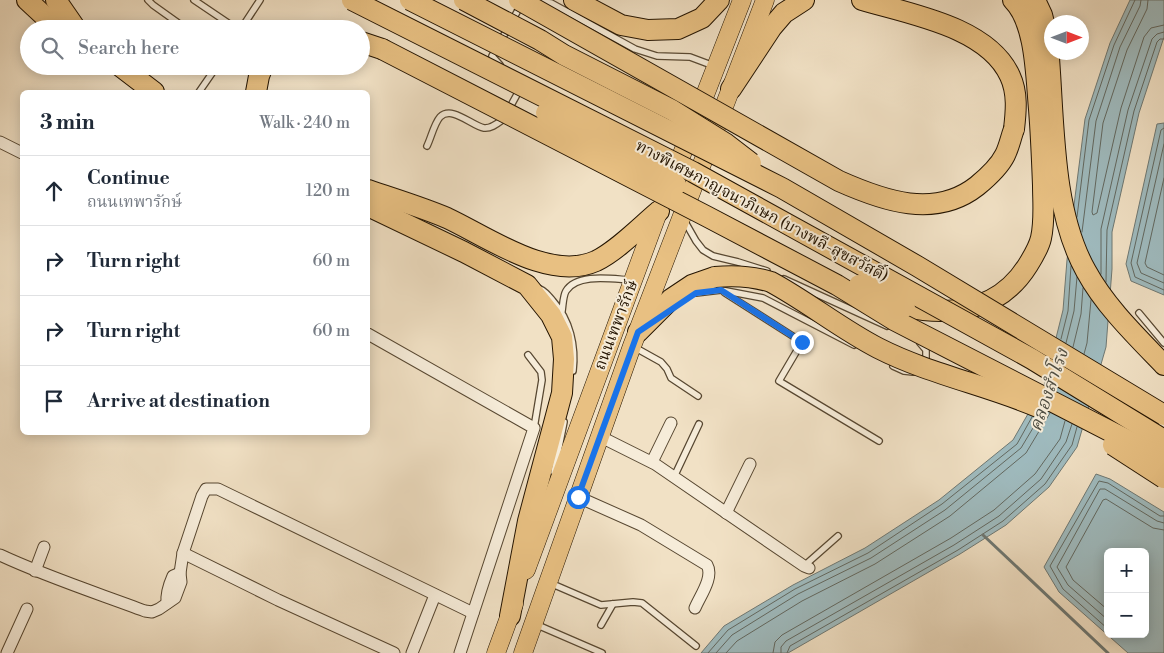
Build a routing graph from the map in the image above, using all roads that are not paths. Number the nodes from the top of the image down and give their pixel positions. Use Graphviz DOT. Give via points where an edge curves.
graph roads {
  1 [pos="27,0"];
  2 [pos="56,0"];
  3 [pos="148,0"];
  4 [pos="194,0"];
  5 [pos="260,0"];
  6 [pos="352,0"];
  7 [pos="410,0"];
  8 [pos="464,0"];
  9 [pos="519,0"];
  10 [pos="574,0"];
  11 [pos="719,0"];
  12 [pos="742,0"];
  13 [pos="765,0"];
  14 [pos="804,0"];
  15 [pos="862,0"];
  16 [pos="1013,0"];
  17 [pos="1035,0"];
  18 [pos="388,19"];
  19 [pos="48,20"];
  20 [pos="70,20"];
  21 [pos="174,20"];
  22 [pos="223,20"];
  23 [pos="247,20"];
  24 [pos="370,45"];
  25 [pos="716,67"];
  26 [pos="504,68"];
  27 [pos="512,73"];
  28 [pos="132,75"];
  29 [pos="211,75"];
  30 [pos="259,75"];
  31 [pos="732,88"];
  32 [pos="151,90"];
  33 [pos="201,90"];
  34 [pos="256,90"];
  35 [pos="0,142"];
  36 [pos="427,146"];
  37 [pos="20,152"];
  38 [pos="782,188"];
  39 [pos="370,191"];
  40 [pos="370,207"];
  41 [pos="659,211"];
  42 [pos="682,216"];
  43 [pos="770,272"];
  44 [pos="779,276"];
  45 [pos="633,280"];
  46 [pos="718,284"];
  47 [pos="527,285"];
  48 [pos="689,298"];
  49 [pos="562,311"];
  50 [pos="667,313"];
  51 [pos="1139,313"];
  52 [pos="892,329"];
  53 [pos="370,335"];
  54 [pos="635,339"];
  55 [pos="918,341"];
  56 [pos="1164,343"];
  57 [pos="861,349"];
  58 [pos="528,355"];
  59 [pos="886,362"];
  60 [pos="1164,365"];
  61 [pos="572,381"];
  62 [pos="698,396"];
  63 [pos="1164,415"];
  64 [pos="565,419"];
  65 [pos="671,423"];
  66 [pos="699,424"];
  67 [pos="534,428"];
  68 [pos="599,436"];
  69 [pos="1164,440"];
  70 [pos="879,441"];
  71 [pos="1164,459"];
  72 [pos="652,462"];
  73 [pos="750,464"];
  74 [pos="674,477"];
  75 [pos="1164,478"];
  76 [pos="578,497"];
  77 [pos="726,513"];
  78 [pos="545,515"];
  79 [pos="838,536"];
  80 [pos="44,547"];
  81 [pos="183,553"];
  82 [pos="0,555"];
  83 [pos="806,567"];
  84 [pos="35,570"];
  85 [pos="548,582"];
  86 [pos="435,594"];
  87 [pos="613,604"];
  88 [pos="695,608"];
  89 [pos="27,609"];
  90 [pos="473,613"];
  91 [pos="510,616"];
  92 [pos="533,623"];
  93 [pos="601,625"];
  94 [pos="696,646"];
  95 [pos="7,653"];
  96 [pos="394,653"];
  97 [pos="412,653"];
  98 [pos="460,653"];
  99 [pos="496,653"];
  100 [pos="522,653"];
  101 [pos="602,653"];
  1 -- 19 [label="highway"];
  2 -- 20 [label="highway"];
  3 -- 21 [label="lane"];
  4 -- 22 [label="lane"];
  5 -- 23 [label="lane"];
  6 -- 18 [label="highway, ทางพิเศษกาญจนาภิเษก (บางพลี-สุขสวัสดิ์), bridge"];
  7 -- 38 [label="highway, ทางพิเศษกาญจนาภิเษก (บางพลี-สุขสวัสดิ์), bridge"];
  8 -- 38 [label="highway, bridge" via="672,110 726,143"];
  9 -- 15 [label="highway, bridge" via="840,181 865,192 919,205 948,202 967,194 990,176 1005,155 1014,129 1016,103 1011,78 1000,58 984,44 935,22"];
  10 -- 11 [label="highway" via="621,25 648,30 678,29 702,18"];
  12 -- 25 [label="main road, ถนนเทพารักษ์"];
  13 -- 31 [label="main road, ถนนเทพารักษ์"];
  14 -- 31 [label="highway" via="783,14 772,27"];
  16 -- 18 [label="highway, bridge" via="1020,6 1026,20 1036,78 1042,142 1044,207 1041,239 1022,274 1008,288 991,301 962,310 923,311 862,287 476,76"];
  17 -- 60 [label="highway" via="1047,35 1060,190 1066,221 1085,271 1101,295"];
  18 -- 69 [label="highway, ทางพิเศษกาญจนาภิเษก (บางพลี-สุขสวัสดิ์), bridge" via="693,172 1032,359"];
  24 -- 71 [label="highway, bridge" via="706,216 838,285 894,320"];
  25 -- 26 [label="lane" via="690,57 657,56 635,49 551,3 536,0 520,6 492,56"];
  25 -- 41 [label="main road, ถนนเทพารักษ์"];
  27 -- 36 [label="lane" via="520,78 521,86 504,118 495,126 484,128 455,114 446,114 438,121"];
  28 -- 32 [label="highway"];
  29 -- 33 [label="lane"];
  30 -- 34 [label="highway"];
  31 -- 42 [label="main road, ถนนเทพารักษ์"];
  35 -- 37 [label="street"];
  38 -- 63 [label="highway, ทางพิเศษกาญจนาภิเษก (บางพลี-สุขสวัสดิ์), bridge"];
  39 -- 41 [label="highway" via="446,218 524,256 572,267 596,261 612,251"];
  40 -- 47 [label="highway"];
  41 -- 45 [label="main road, ถนนเทพารักษ์"];
  42 -- 43 [label="lane" via="696,241 713,256"];
  42 -- 54 [label="main road, ถนนเทพารักษ์"];
  44 -- 52 [label="lane"];
  45 -- 49 [label="lane" via="599,278 576,282 566,291"];
  45 -- 78 [label="main road, ถนนเทพารักษ์"];
  46 -- 48 [label="lane"];
  46 -- 54 [label="highway" via="692,286 671,298"];
  46 -- 57 [label="lane" via="763,298"];
  46 -- 70 [label="lane" via="802,342 779,381"];
  46 -- 75 [label="highway, bridge" via="734,275 771,282 877,348 948,377 1042,409 1106,441"];
  47 -- 49 [label="lane" via="544,290"];
  47 -- 91 [label="highway" via="551,315 562,337 564,359 562,393 528,522"];
  49 -- 61 [label="lane" via="570,330 574,354"];
  50 -- 54 [label="lane"];
  51 -- 56 [label="lane"];
  53 -- 67 [label="street"];
  54 -- 62 [label="lane" via="666,366 671,378"];
  54 -- 68 [label="main road, ถนนเทพารักษ์"];
  55 -- 59 [label="lane" via="926,350 927,357 919,371 904,371"];
  58 -- 67 [label="lane" via="541,372 542,380"];
  64 -- 78 [label="lane"];
  65 -- 72 [label="street"];
  66 -- 74 [label="lane"];
  67 -- 90 [label="street"];
  68 -- 72 [label="street"];
  68 -- 76 [label="main road, ถนนเทพารักษ์"];
  72 -- 74 [label="street"];
  73 -- 77 [label="street"];
  74 -- 77 [label="street"];
  76 -- 85 [label="main road, ถนนเทพารักษ์"];
  76 -- 88 [label="street" via="641,525 707,564 710,575"];
  77 -- 83 [label="street"];
  78 -- 91 [label="main road, ถนนเทพารักษ์"];
  79 -- 83 [label="lane"];
  80 -- 84 [label="street"];
  81 -- 84 [label="street" via="181,582 175,598 152,612"];
  81 -- 86 [label="street" via="202,496 210,488"];
  81 -- 96 [label="street"];
  82 -- 84 [label="street"];
  85 -- 87 [label="lane" via="601,605"];
  85 -- 92 [label="main road, ถนนเทพารักษ์"];
  86 -- 90 [label="street"];
  86 -- 97 [label="street"];
  87 -- 93 [label="lane"];
  87 -- 94 [label="lane" via="642,603"];
  89 -- 95 [label="street"];
  90 -- 98 [label="street"];
  91 -- 99 [label="main road, ถนนเทพารักษ์"];
  92 -- 100 [label="main road, ถนนเทพารักษ์"];
  92 -- 101 [label="lane"];
}
